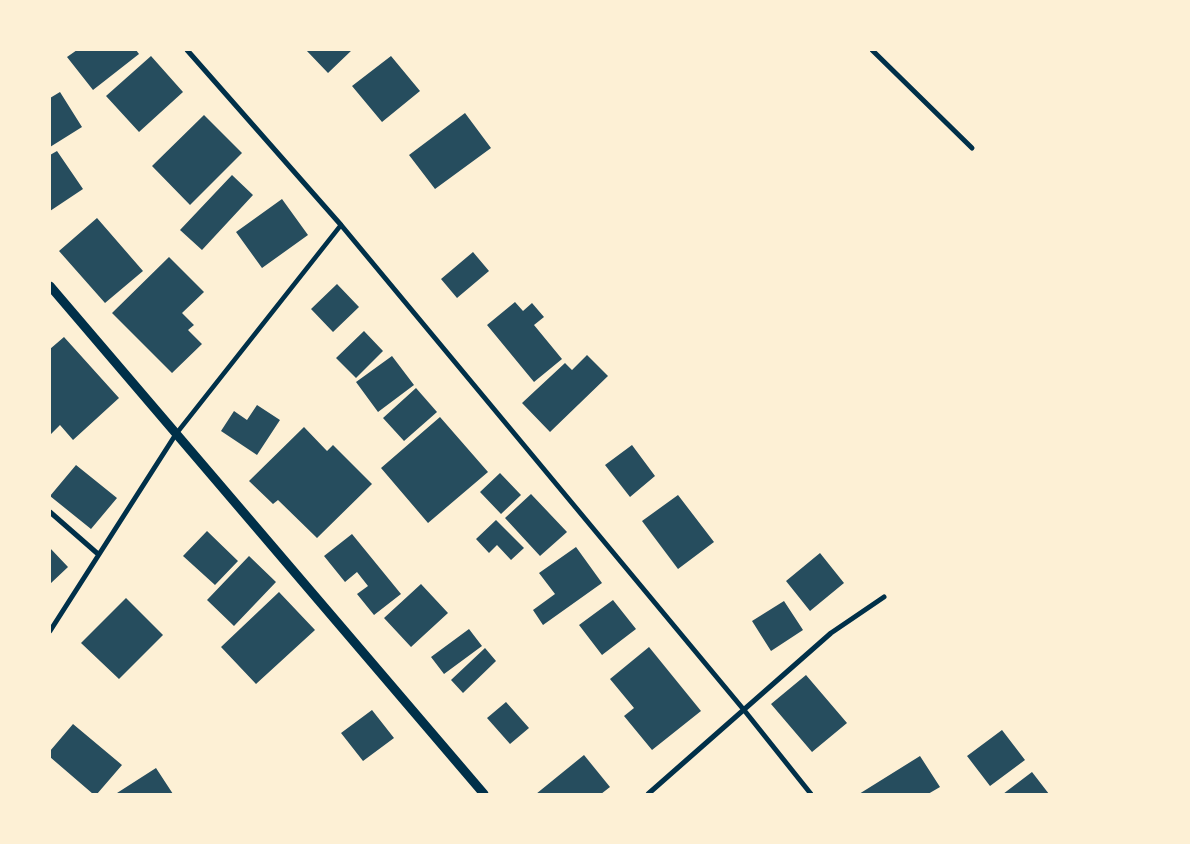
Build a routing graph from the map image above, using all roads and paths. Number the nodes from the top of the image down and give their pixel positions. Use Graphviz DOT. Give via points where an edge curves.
graph roads {
  1 [pos="187,50"];
  2 [pos="872,50"];
  3 [pos="972,148"];
  4 [pos="341,225"];
  5 [pos="50,286"];
  6 [pos="176,434"];
  7 [pos="50,512"];
  8 [pos="98,554"];
  9 [pos="884,596"];
  10 [pos="50,631"];
  11 [pos="744,710"];
  12 [pos="484,794"];
  13 [pos="648,794"];
  14 [pos="811,794"];
  1 -- 4 [label="street"];
  2 -- 3 [label="street"];
  4 -- 6 [label="street"];
  4 -- 11 [label="street"];
  5 -- 6 [label="street"];
  6 -- 8 [label="street"];
  6 -- 12 [label="street"];
  7 -- 8 [label="street"];
  8 -- 10 [label="street"];
  9 -- 11 [label="street" via="831,633"];
  11 -- 13 [label="street"];
  11 -- 14 [label="street"];
}
